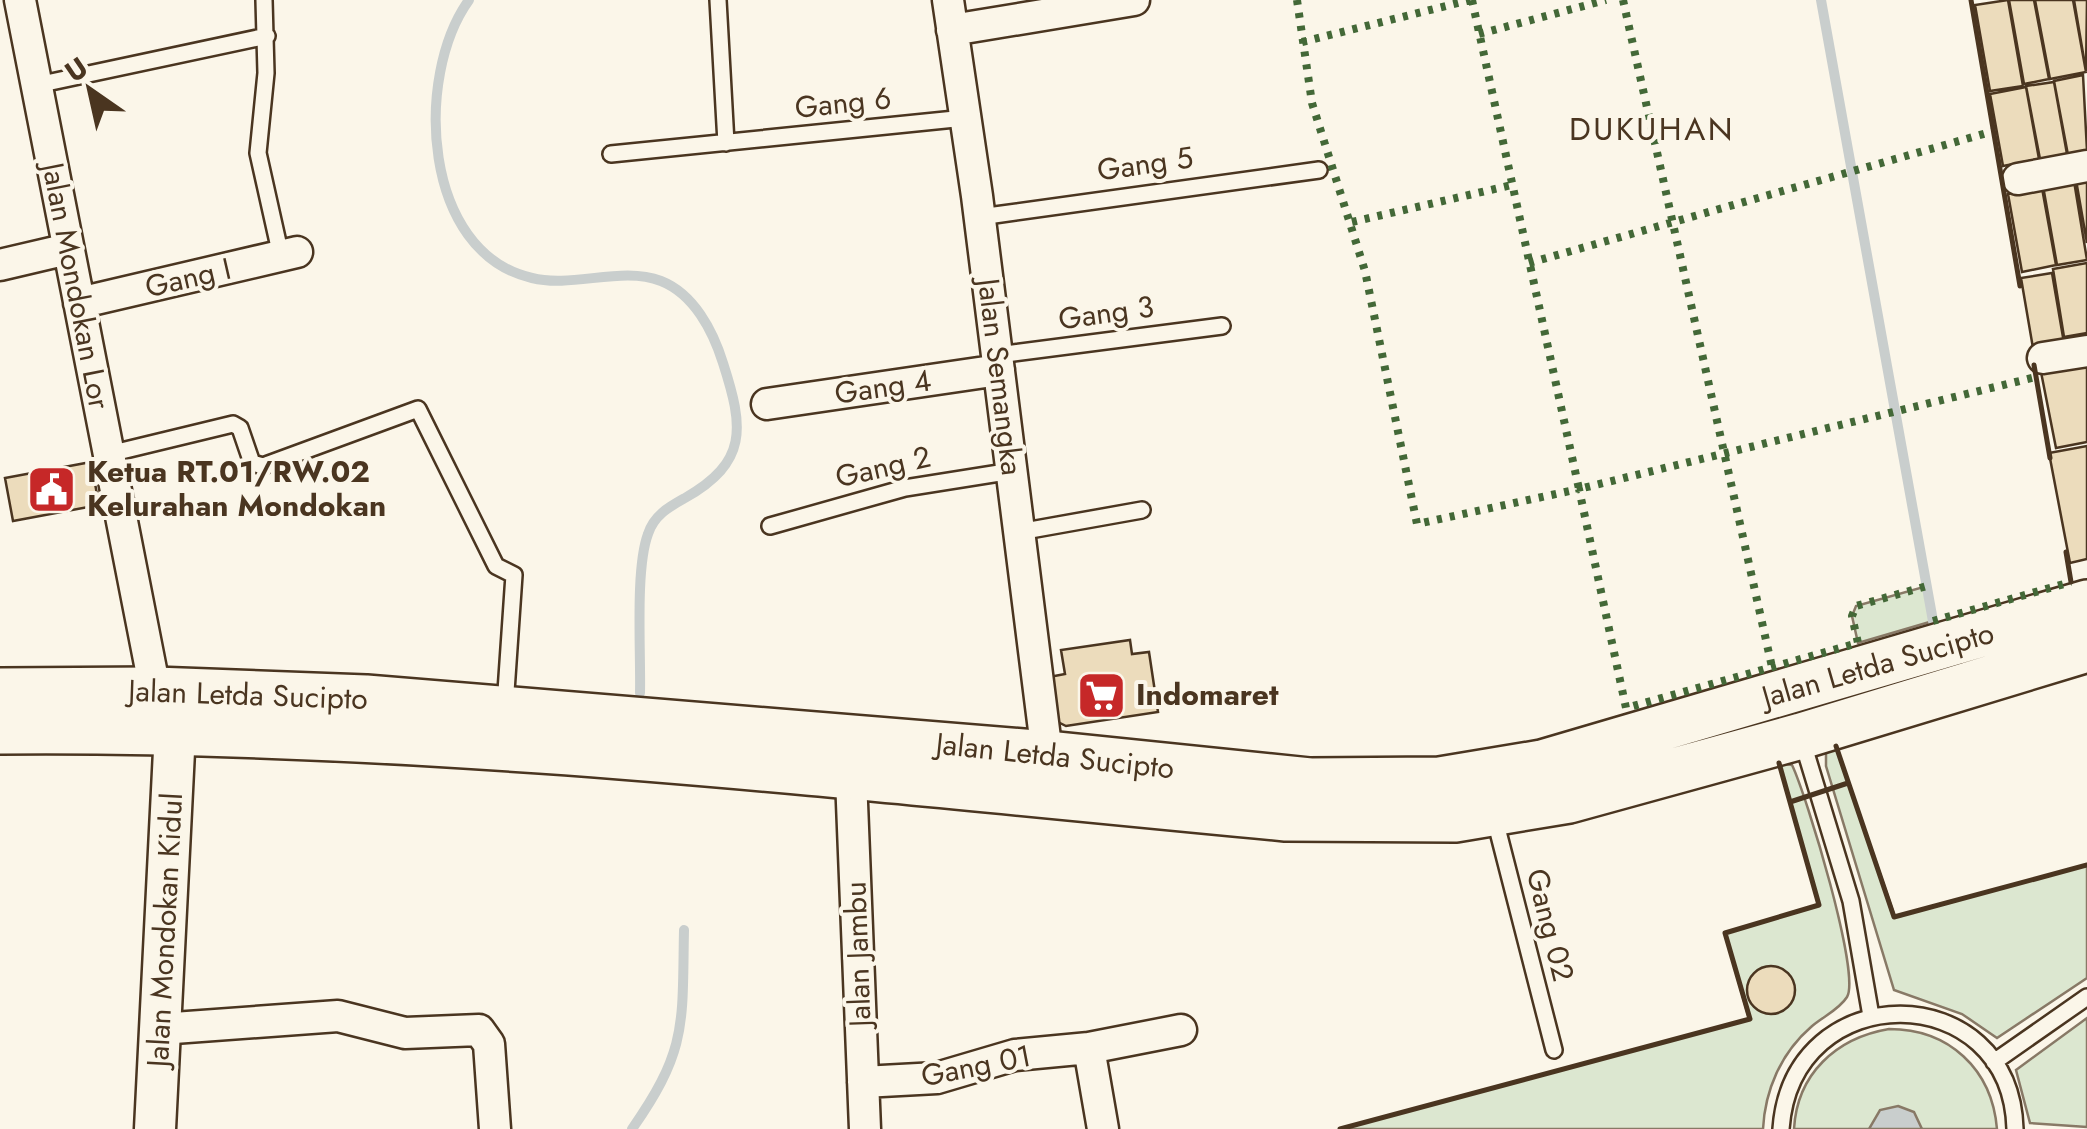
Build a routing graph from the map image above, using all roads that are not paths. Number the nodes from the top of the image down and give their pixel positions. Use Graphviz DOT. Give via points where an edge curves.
graph roads {
  1 [pos="20,0"];
  2 [pos="264,0"];
  3 [pos="718,0"];
  4 [pos="1134,0"];
  5 [pos="950,15"];
  6 [pos="267,36"];
  7 [pos="37,85"];
  8 [pos="966,118"];
  9 [pos="726,143"];
  10 [pos="611,154"];
  11 [pos="2087,166"];
  12 [pos="1319,170"];
  13 [pos="2018,179"];
  14 [pos="980,216"];
  15 [pos="68,249"];
  16 [pos="289,254"];
  17 [pos="0,265"];
  18 [pos="79,302"];
  19 [pos="1222,326"];
  20 [pos="2087,350"];
  21 [pos="2043,358"];
  22 [pos="998,363"];
  23 [pos="767,404"];
  24 [pos="109,454"];
  25 [pos="1012,471"];
  26 [pos="1142,510"];
  27 [pos="770,526"];
  28 [pos="1019,532"];
  29 [pos="2087,603"];
  30 [pos="2087,649"];
  31 [pos="154,690"];
  32 [pos="0,691"];
  33 [pos="1784,693"];
  34 [pos="528,723"];
  35 [pos="0,731"];
  36 [pos="175,731"];
  37 [pos="1801,736"];
  38 [pos="1066,769"];
  39 [pos="851,778"];
  40 [pos="1494,814"];
  41 [pos="2087,997"];
  42 [pos="1871,1016"];
  43 [pos="160,1029"];
  44 [pos="1181,1030"];
  45 [pos="1090,1048"];
  46 [pos="1554,1050"];
  47 [pos="1994,1062"];
  48 [pos="863,1082"];
  49 [pos="155,1129"];
  50 [pos="495,1129"];
  51 [pos="865,1129"];
  52 [pos="1103,1129"];
  53 [pos="1781,1129"];
  54 [pos="2015,1129"];
  1 -- 7 [label="street, Jalan Mondokan Lor"];
  2 -- 6 [label="lane"];
  3 -- 9 [label="lane"];
  4 -- 5 [label="street"];
  5 -- 8 [label="street, Jalan Semangka"];
  6 -- 7 [label="lane"];
  6 -- 16 [label="lane" via="258,152"];
  7 -- 15 [label="street, Jalan Mondokan Lor"];
  8 -- 9 [label="lane, Gang 6"];
  8 -- 14 [label="street, Jalan Semangka"];
  9 -- 10 [label="lane, Gang 6"];
  11 -- 13 [label="street"];
  12 -- 14 [label="lane, Gang 5"];
  14 -- 22 [label="street, Jalan Semangka"];
  15 -- 17 [label="street"];
  15 -- 18 [label="street, Jalan Mondokan Lor"];
  16 -- 18 [label="street, Gang I"];
  18 -- 24 [label="street, Jalan Mondokan Lor"];
  19 -- 22 [label="lane, Gang 3"];
  20 -- 21 [label="street"];
  22 -- 23 [label="street, Gang 4"];
  22 -- 25 [label="street, Jalan Semangka"];
  24 -- 31 [label="street, Jalan Mondokan Lor"];
  24 -- 34 [label="lane" via="233,424 252,464 262,466 418,409 496,566 514,575"];
  25 -- 27 [label="lane, Gang 2" via="905,488"];
  25 -- 28 [label="street, Jalan Semangka"];
  26 -- 28 [label="lane"];
  28 -- 38 [label="street, Jalan Semangka"];
  29 -- 33 [label="main road, Jalan Letda Sucipto"];
  30 -- 37 [label="main road, Jalan Letda Sucipto"];
  31 -- 32 [label="main road, Jalan Letda Sucipto"];
  31 -- 34 [label="main road, Jalan Letda Sucipto"];
  33 -- 37 [label="main road"];
  33 -- 38 [label="main road, Jalan Letda Sucipto" via="1542,763 1440,780"];
  34 -- 36 [label="main road, Jalan Letda Sucipto"];
  34 -- 38 [label="main road, Jalan Letda Sucipto"];
  34 -- 39 [label="main road, Jalan Letda Sucipto"];
  35 -- 36 [label="main road, Jalan Letda Sucipto"];
  36 -- 43 [label="street, Jalan Mondokan Kidul"];
  37 -- 40 [label="main road, Jalan Letda Sucipto" via="1608,792"];
  37 -- 42 [label="lane" via="1852,901"];
  38 -- 39 [label="main road, Jalan Letda Sucipto"];
  38 -- 40 [label="main road, Jalan Letda Sucipto" via="1355,822"];
  39 -- 48 [label="street, Jalan Jambu"];
  40 -- 46 [label="lane, Gang 02"];
  41 -- 47 [label="lane"];
  42 -- 47 [label="lane" via="1908,1013 1944,1022"];
  42 -- 53 [label="lane" via="1834,1032 1804,1060 1786,1095"];
  43 -- 49 [label="street, Jalan Mondokan Kidul"];
  43 -- 50 [label="street" via="338,1016 405,1034 479,1030 489,1044"];
  44 -- 45 [label="street, Gang 01"];
  45 -- 48 [label="street, Gang 01" via="1015,1055 936,1078"];
  45 -- 52 [label="street"];
  47 -- 54 [label="lane" via="2008,1088"];
  48 -- 51 [label="street, Jalan Jambu"];
}
